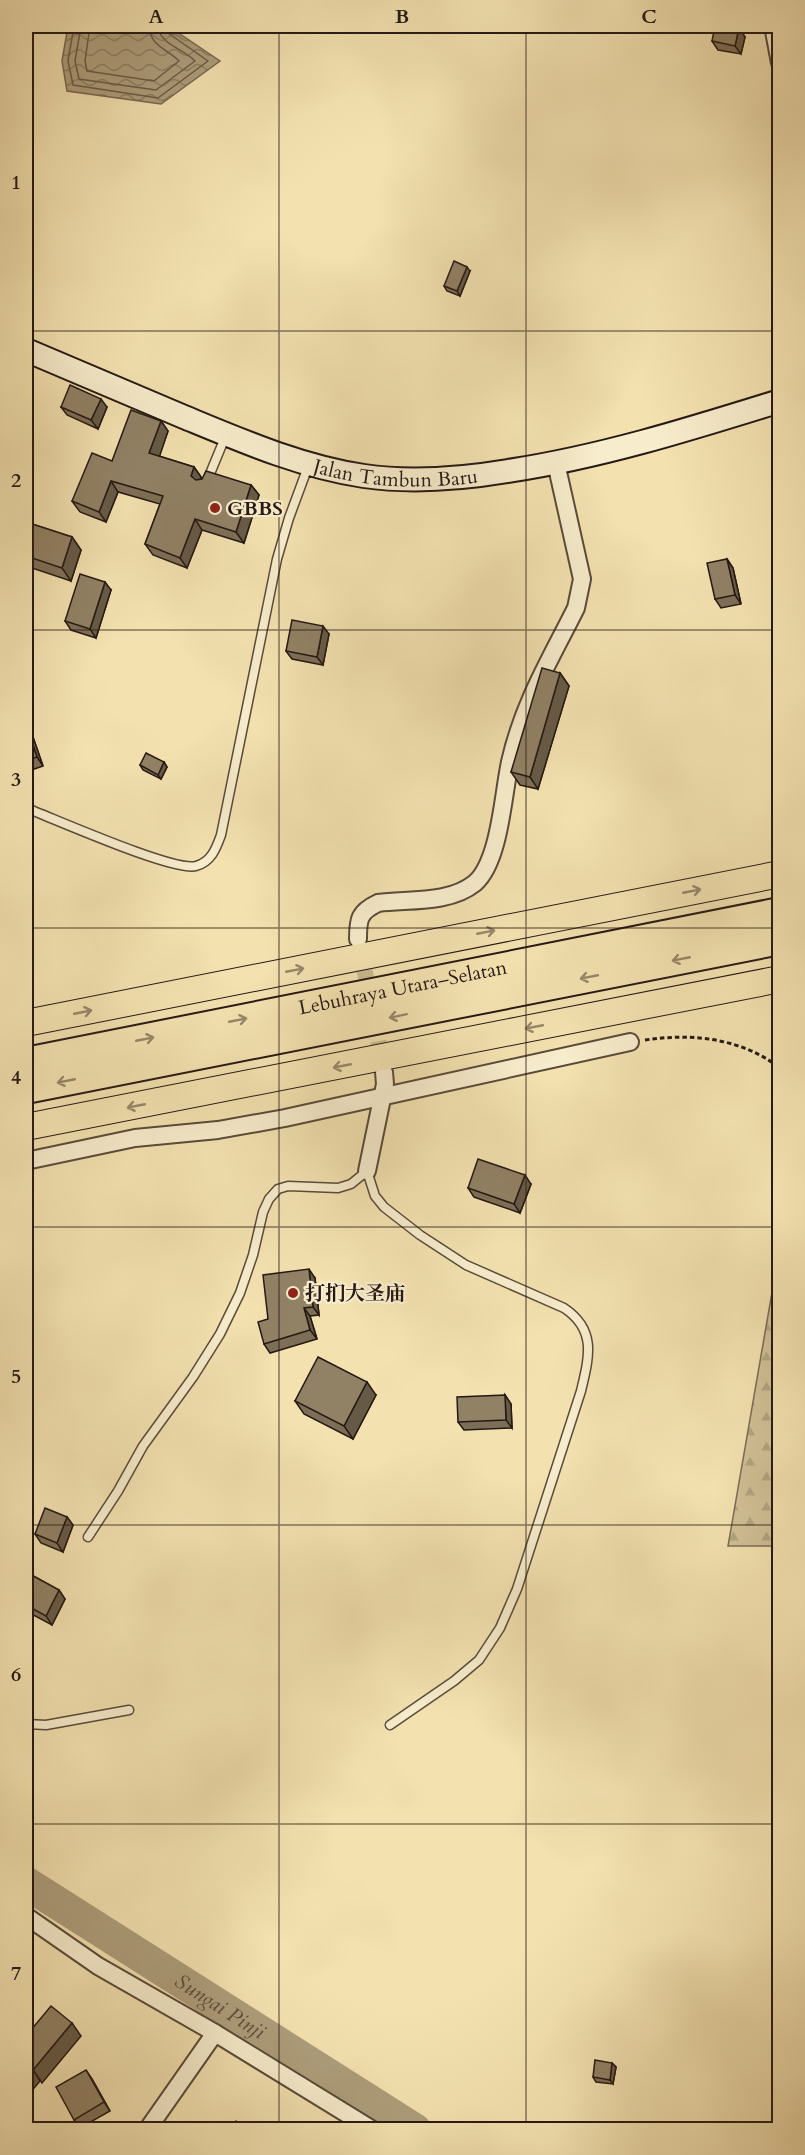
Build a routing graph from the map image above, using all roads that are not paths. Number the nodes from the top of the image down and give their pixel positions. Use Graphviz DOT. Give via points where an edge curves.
graph roads {
  1 [pos="773,26"];
  2 [pos="780,63"];
  3 [pos="26,350"];
  4 [pos="780,401"];
  5 [pos="226,434"];
  6 [pos="309,463"];
  7 [pos="556,463"];
  8 [pos="205,485"];
  9 [pos="26,808"];
  10 [pos="780,874"];
  11 [pos="780,912"];
  12 [pos="358,939"];
  13 [pos="780,940"];
  14 [pos="780,979"];
  15 [pos="26,1023"];
  16 [pos="630,1042"];
  17 [pos="26,1062"];
  18 [pos="384,1072"];
  19 [pos="26,1089"];
  20 [pos="382,1098"];
  21 [pos="26,1127"];
  22 [pos="26,1161"];
  23 [pos="366,1171"];
  24 [pos="87,1537"];
  25 [pos="129,1710"];
  26 [pos="26,1724"];
  27 [pos="390,1725"];
  28 [pos="26,1916"];
  29 [pos="215,2033"];
  30 [pos="147,2130"];
  31 [pos="373,2130"];
  1 -- 2 [label="street"];
  3 -- 5 [label="main road, Jalan Tambun Baru"];
  4 -- 7 [label="main road, Jalan Tambun Baru" via="639,444"];
  5 -- 6 [label="main road, Jalan Tambun Baru"];
  5 -- 8 [label="lane"];
  6 -- 7 [label="main road, Jalan Tambun Baru" via="393,480 463,478"];
  6 -- 9 [label="lane" via="277,560 221,835 207,862 194,867 177,864"];
  7 -- 12 [label="street" via="579,562 580,594 525,709 491,857 476,882 461,892 378,903 369,908 358,925"];
  15 -- 10 [label="main road, one-way"];
  17 -- 11 [label="highway, Lebuhraya Utara–Selatan, one-way"];
  13 -- 19 [label="highway, Lebuhraya Utara–Selatan, one-way"];
  14 -- 21 [label="main road, one-way"];
  16 -- 20 [label="street"];
  18 -- 20 [label="street"];
  20 -- 22 [label="street" via="218,1130 135,1138"];
  20 -- 23 [label="street"];
  23 -- 24 [label="lane" via="351,1184 338,1188 288,1186 269,1199 240,1293 220,1334 143,1446"];
  23 -- 27 [label="lane" via="375,1196 384,1207 466,1265 564,1308 585,1329 588,1346 580,1391 517,1589 500,1628 479,1660"];
  25 -- 26 [label="lane" via="46,1725"];
  28 -- 29 [label="street" via="98,1966"];
  29 -- 30 [label="street"];
  29 -- 31 [label="street"];
}
